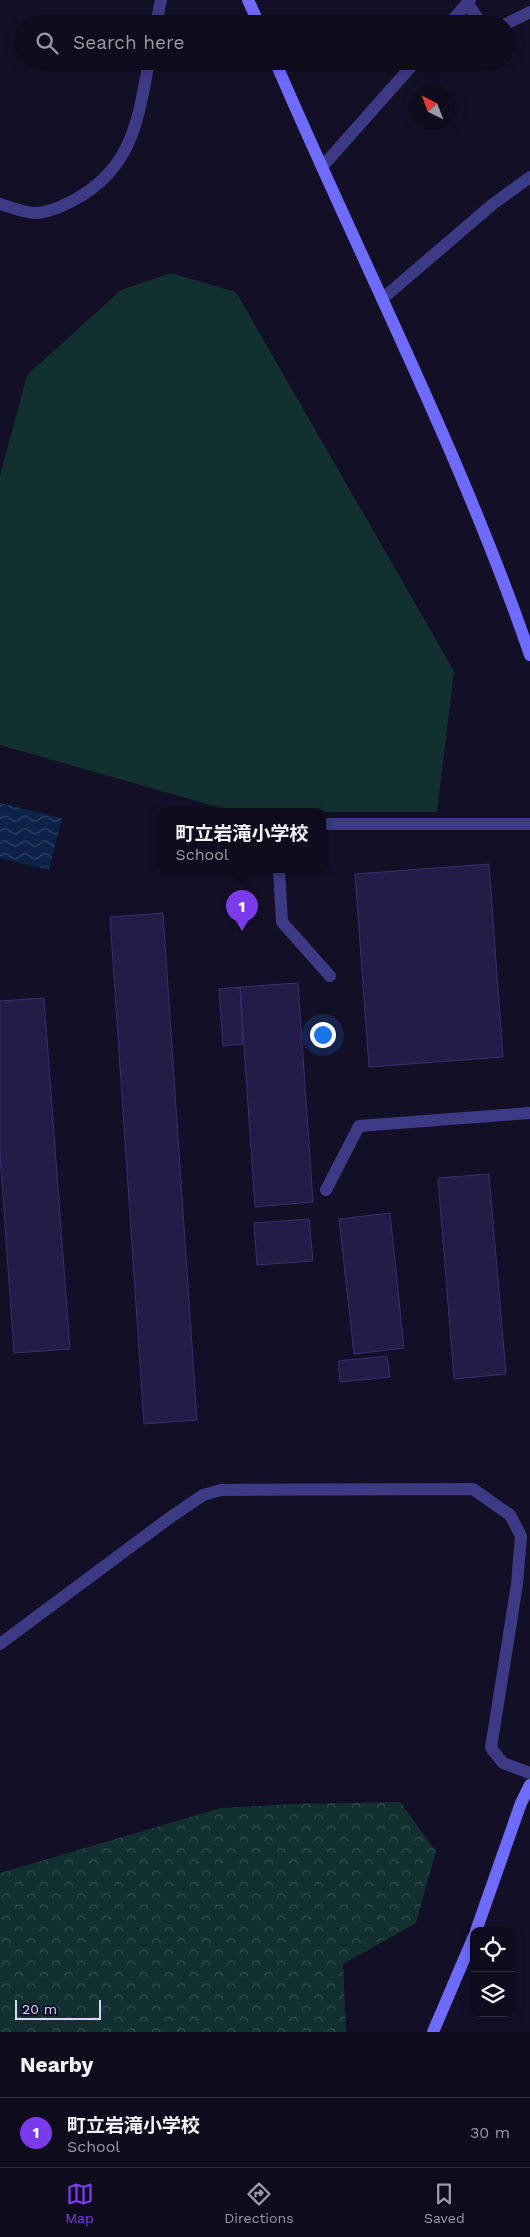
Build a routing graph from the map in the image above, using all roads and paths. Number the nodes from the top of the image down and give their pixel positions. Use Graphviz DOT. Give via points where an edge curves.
graph roads {
  1 [pos="161,0"];
  2 [pos="248,0"];
  3 [pos="469,2"];
  4 [pos="530,12"];
  5 [pos="158,15"];
  6 [pos="255,15"];
  7 [pos="457,15"];
  8 [pos="477,15"];
  9 [pos="515,20"];
  10 [pos="147,70"];
  11 [pos="279,70"];
  12 [pos="408,70"];
  13 [pos="322,167"];
  14 [pos="530,177"];
  15 [pos="0,204"];
  16 [pos="382,299"];
  17 [pos="530,655"];
  18 [pos="326,824"];
  19 [pos="530,824"];
  20 [pos="279,873"];
  21 [pos="330,976"];
  22 [pos="530,1114"];
  23 [pos="326,1190"];
  24 [pos="0,1644"];
  25 [pos="530,1773"];
  26 [pos="530,1785"];
  27 [pos="477,1927"];
  28 [pos="470,1945"];
  29 [pos="433,2032"];
  1 -- 5 [label="street"];
  2 -- 6 [label="street"];
  3 -- 7 [label="street"];
  3 -- 8 [label="street"];
  4 -- 9 [label="street"];
  10 -- 15 [label="street" via="132,136 115,168 91,191 64,206 34,213"];
  11 -- 13 [label="street"];
  12 -- 13 [label="street"];
  13 -- 16 [label="street"];
  14 -- 16 [label="street" via="493,204"];
  16 -- 17 [label="street" via="506,586"];
  18 -- 19 [label="street"];
  20 -- 21 [label="street" via="282,922"];
  22 -- 23 [label="street" via="359,1126"];
  24 -- 25 [label="street" via="168,1519 203,1496 221,1490 473,1489 510,1515 521,1536 517,1584 490,1748 503,1763"];
  26 -- 27 [label="street"];
  28 -- 29 [label="street"];
}
